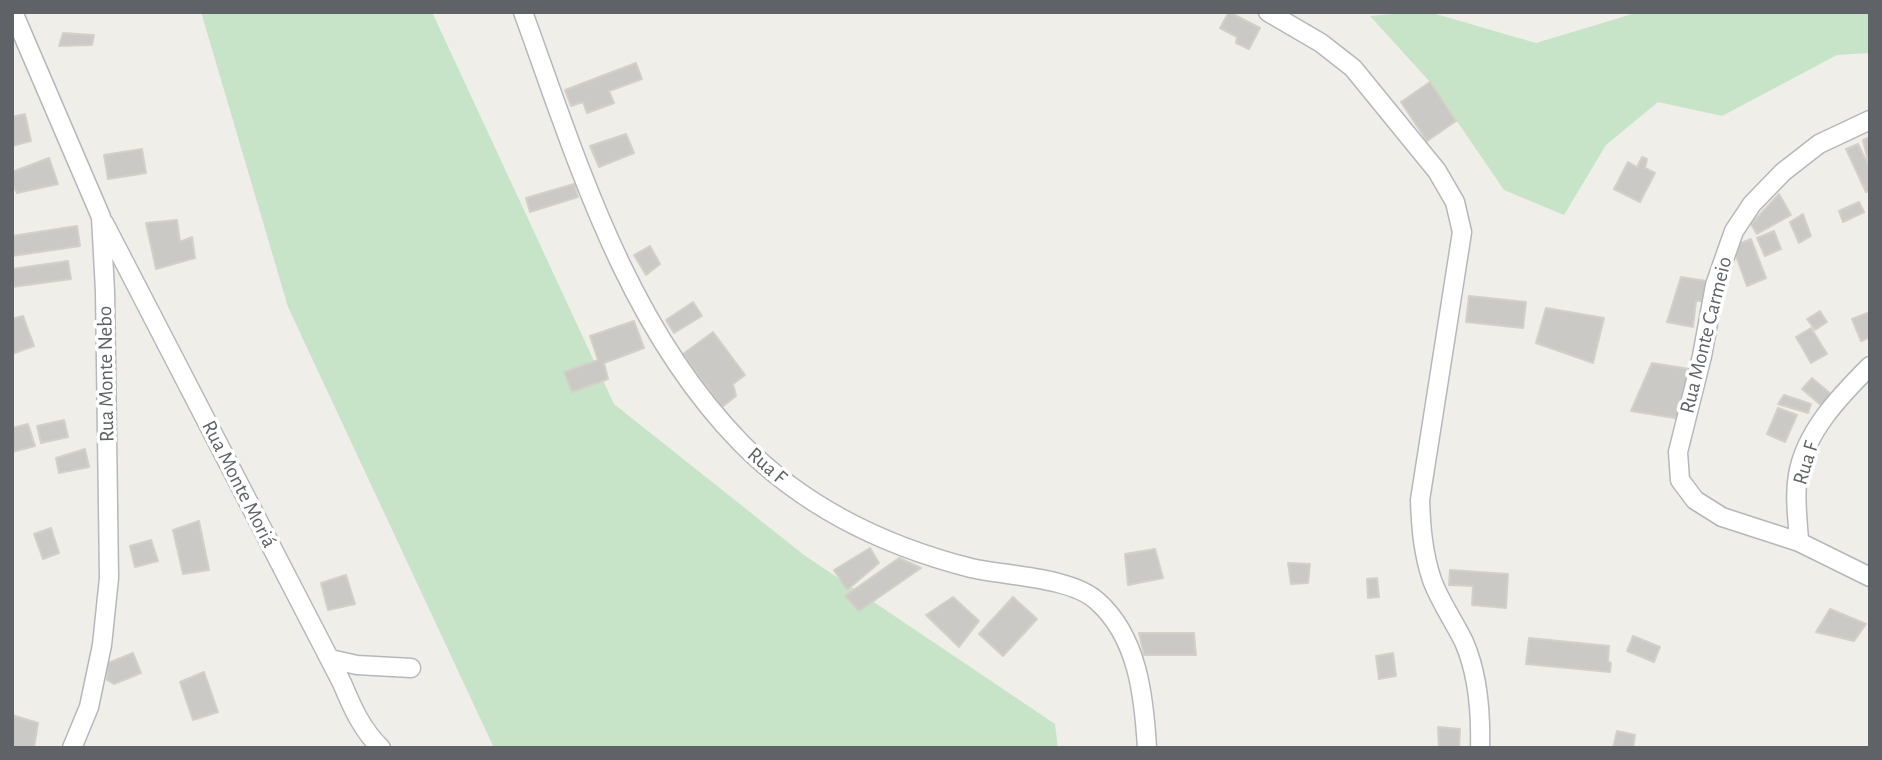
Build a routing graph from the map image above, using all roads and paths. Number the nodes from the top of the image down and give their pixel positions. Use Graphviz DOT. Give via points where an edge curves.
graph roads {
  1 [pos="13,12"];
  2 [pos="523,12"];
  3 [pos="1268,12"];
  4 [pos="1870,120"];
  5 [pos="101,217"];
  6 [pos="1870,366"];
  7 [pos="1799,542"];
  8 [pos="1870,577"];
  9 [pos="330,659"];
  10 [pos="411,668"];
  11 [pos="72,748"];
  12 [pos="381,748"];
  13 [pos="1147,748"];
  14 [pos="1480,748"];
  1 -- 5 [label="street, Rua Monte Nebo"];
  2 -- 13 [label="street, Rua F" via="587,188 628,283 671,354 725,426 792,488 858,529 972,568 1077,588 1097,600 1125,637 1134,662"];
  3 -- 14 [label="street" via="1353,68 1437,171 1455,202 1462,232 1420,500 1421,522 1432,581 1471,663"];
  4 -- 7 [label="street, Rua Monte Carmeio" via="1819,144 1792,165 1752,204 1734,230 1715,285 1678,452 1680,480 1695,500 1722,517"];
  5 -- 9 [label="street, Rua Monte Moriá"];
  5 -- 11 [label="street, Rua Monte Nebo" via="108,578 102,645 89,707"];
  6 -- 7 [label="street, Rua F" via="1837,400 1807,449 1796,495"];
  7 -- 8 [label="street"];
  9 -- 10 [label="street"];
  9 -- 12 [label="street, Rua Monte Moriá" via="357,716"];
}
